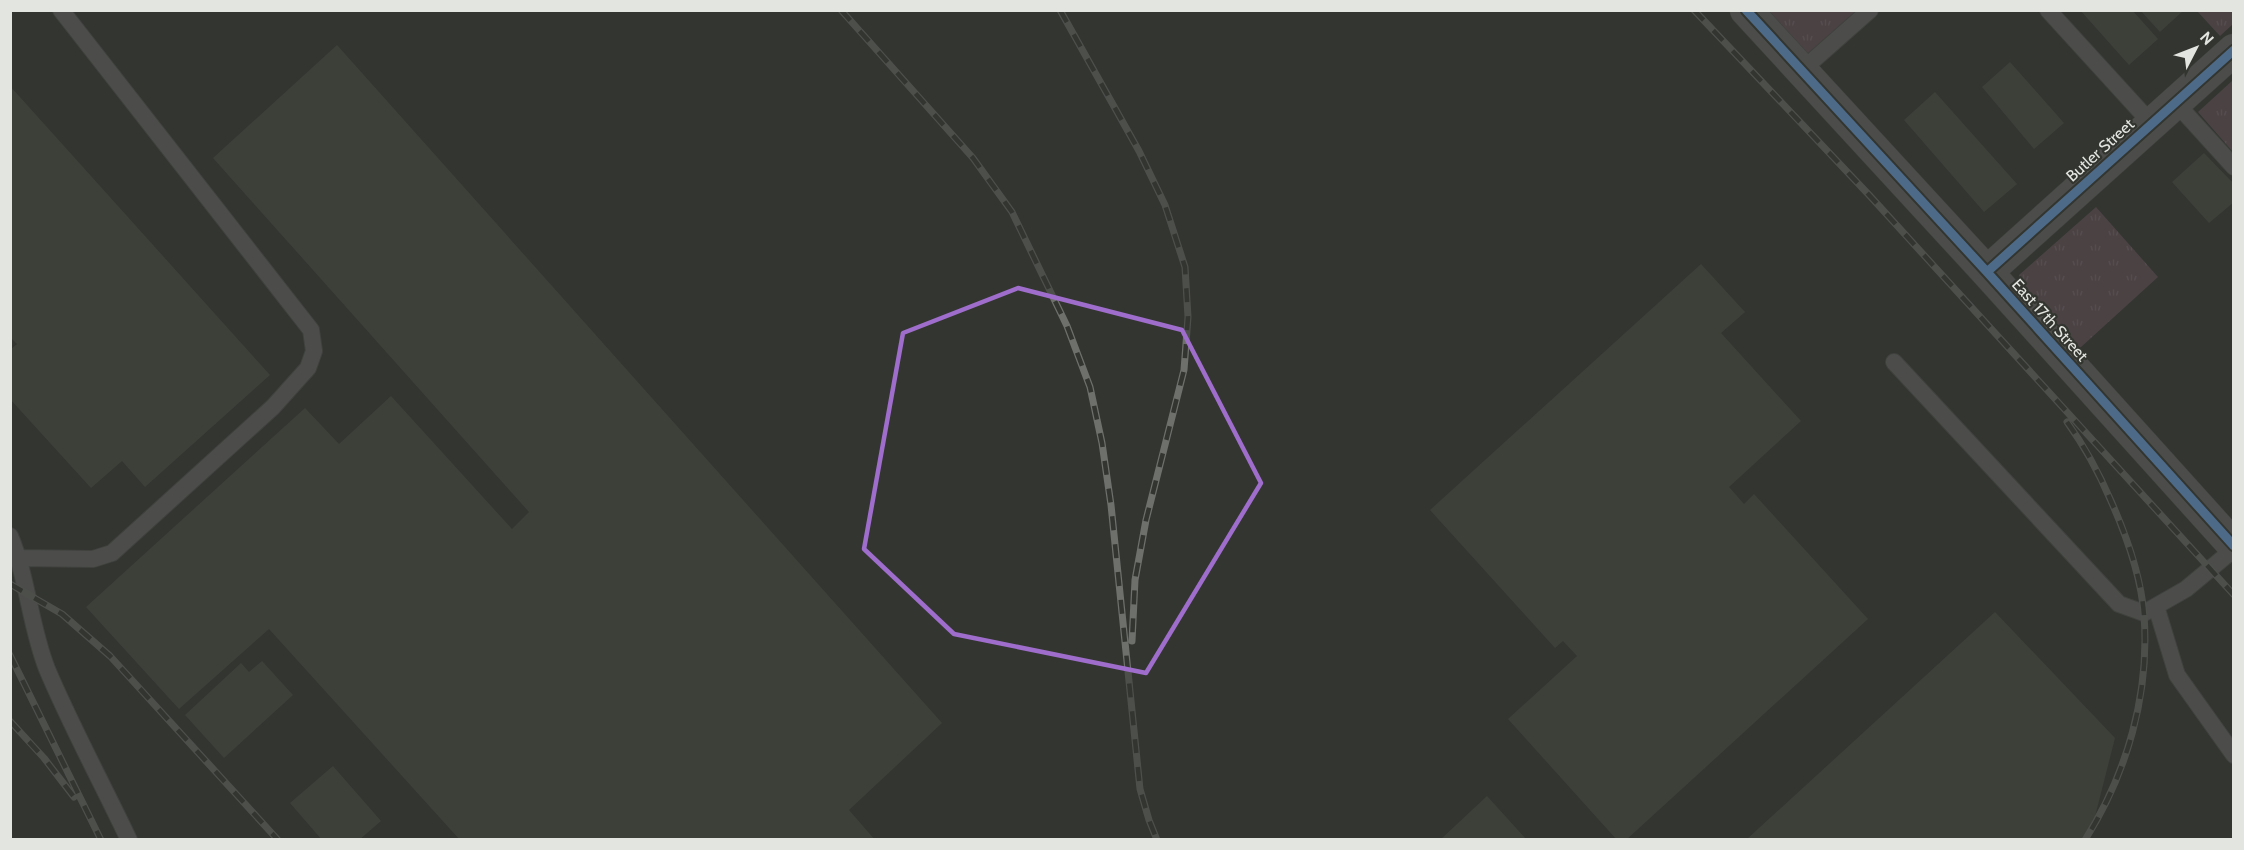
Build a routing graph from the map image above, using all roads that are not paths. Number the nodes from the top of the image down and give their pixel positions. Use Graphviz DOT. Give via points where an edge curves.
graph roads {
  1 [pos="61,10"];
  2 [pos="1746,10"];
  3 [pos="1870,10"];
  4 [pos="2048,10"];
  5 [pos="2234,50"];
  6 [pos="1802,71"];
  7 [pos="2175,102"];
  8 [pos="2152,124"];
  9 [pos="2234,167"];
  10 [pos="1987,272"];
  11 [pos="1894,362"];
  12 [pos="10,536"];
  13 [pos="2234,547"];
  14 [pos="19,558"];
  15 [pos="2156,606"];
  16 [pos="2234,755"];
  17 [pos="129,840"];
  1 -- 14 [label="lane" via="311,330 314,351 308,368 273,407 112,553 93,559"];
  2 -- 6 [label="street, East 17th Street"];
  3 -- 6 [label="lane"];
  4 -- 8 [label="lane"];
  5 -- 7 [label="street, Butler Street"];
  6 -- 10 [label="street, East 17th Street"];
  7 -- 8 [label="street, Butler Street"];
  7 -- 9 [label="lane"];
  8 -- 10 [label="street, Butler Street"];
  10 -- 13 [label="street, East 17th Street"];
  11 -- 15 [label="lane" via="2120,604 2144,613"];
  12 -- 14 [label="lane"];
  13 -- 15 [label="lane" via="2186,589"];
  14 -- 17 [label="lane" via="47,668"];
  15 -- 16 [label="lane" via="2177,675"];
}
